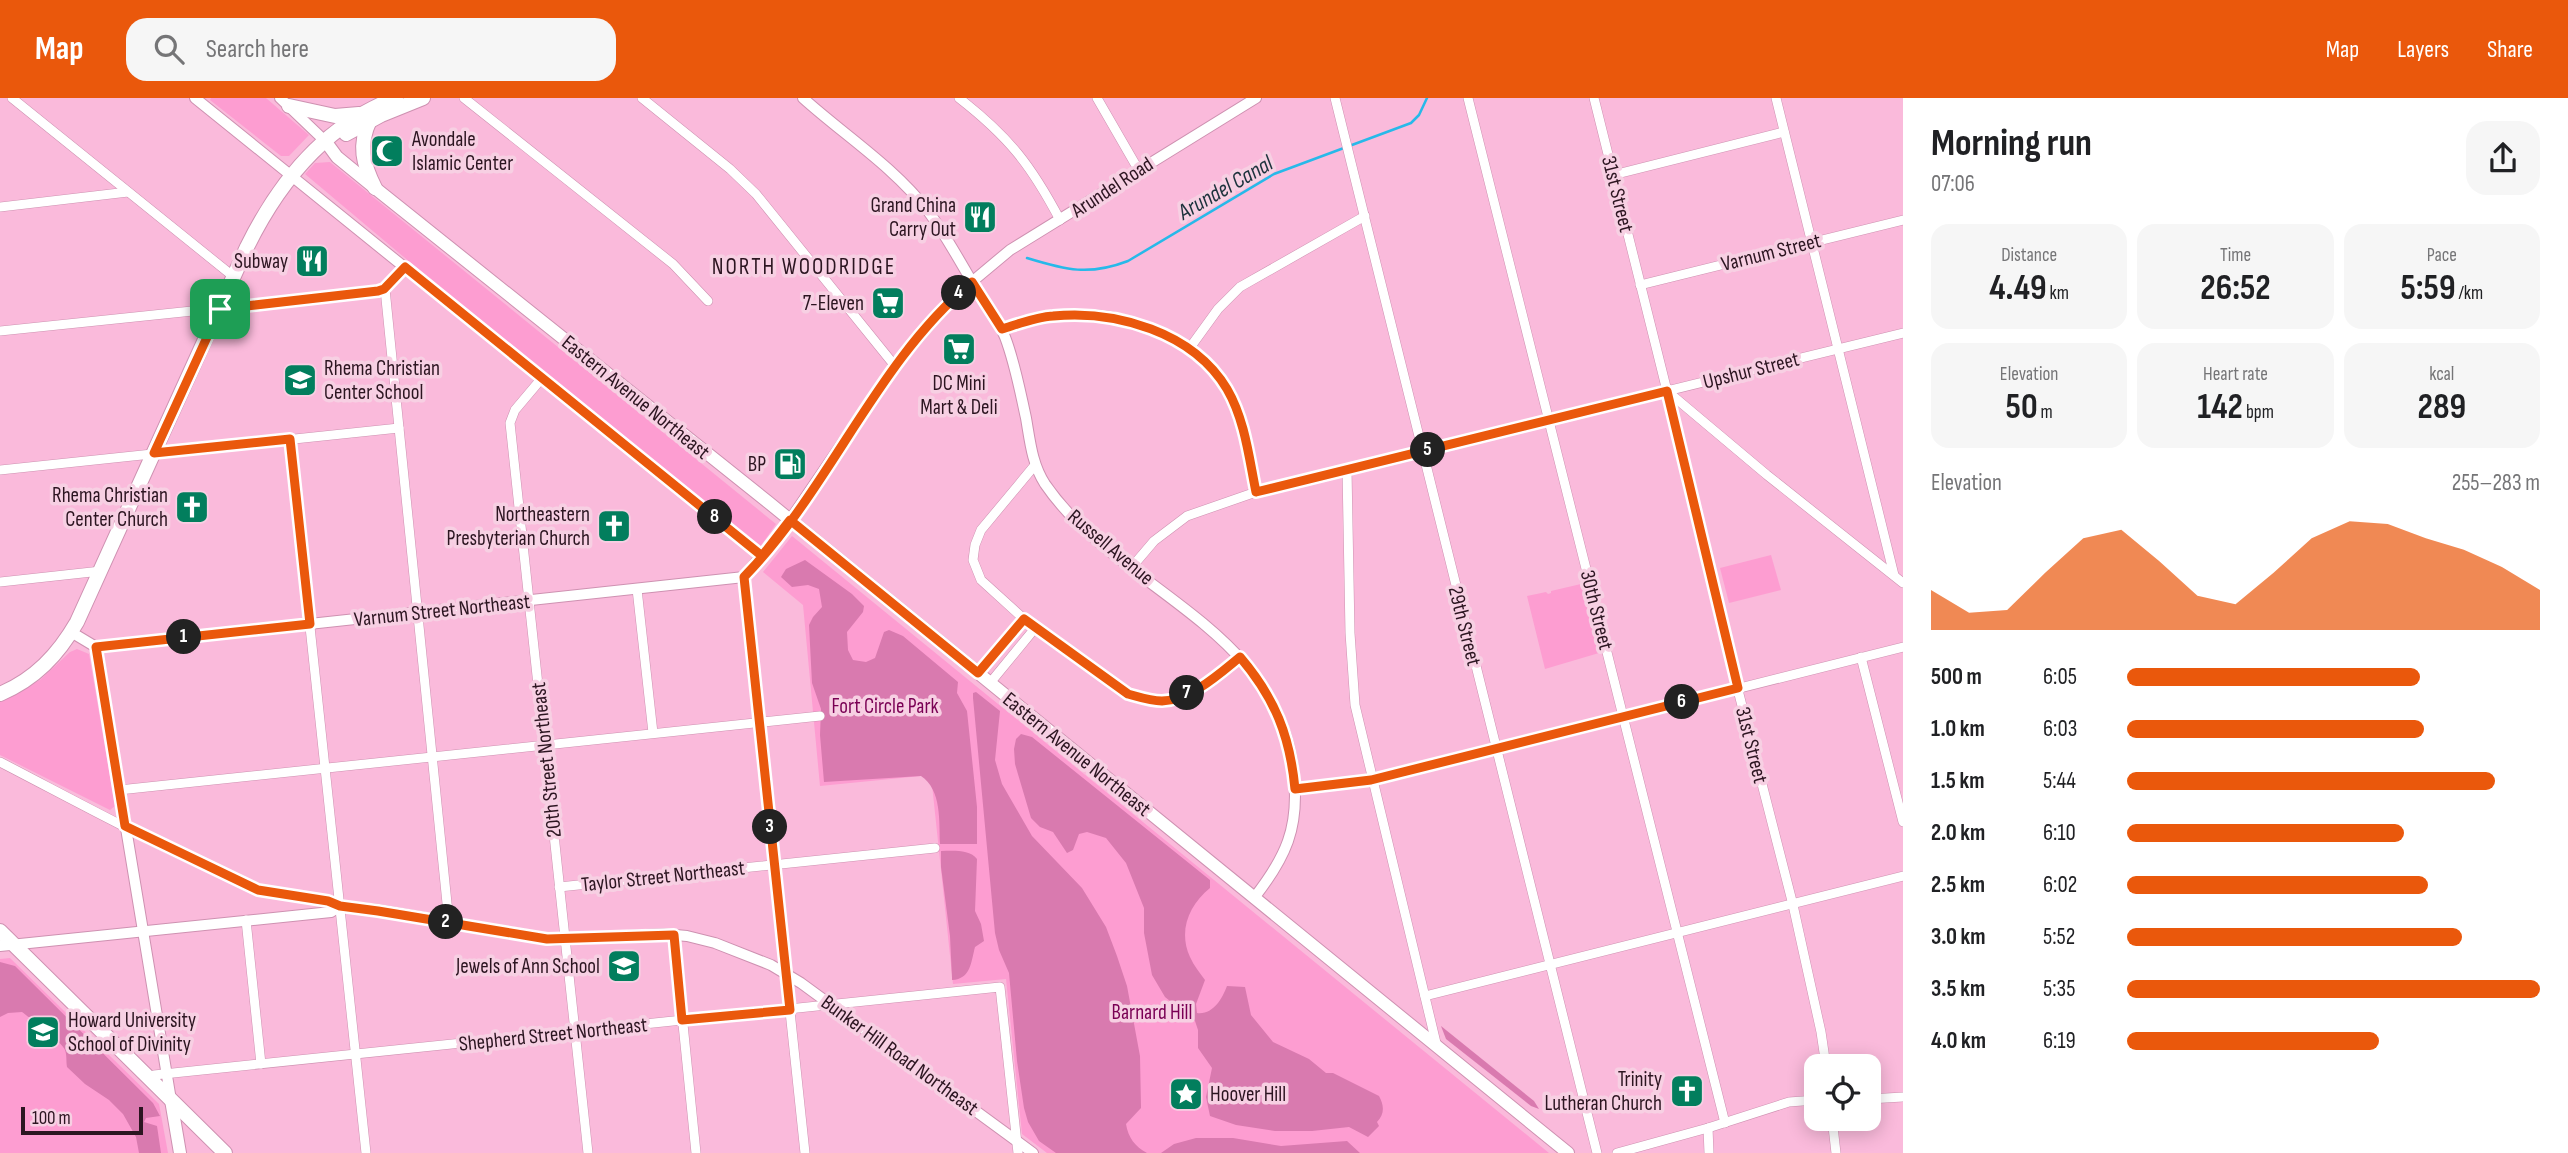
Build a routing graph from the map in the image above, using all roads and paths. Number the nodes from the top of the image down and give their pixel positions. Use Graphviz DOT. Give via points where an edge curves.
graph roads {
  1 [pos="12,98"];
  2 [pos="195,98"];
  3 [pos="396,98"];
  4 [pos="423,98"];
  5 [pos="464,98"];
  6 [pos="642,98"];
  7 [pos="803,98"];
  8 [pos="959,98"];
  9 [pos="1097,98"];
  10 [pos="1256,98"];
  11 [pos="1335,98"];
  12 [pos="1468,98"];
  13 [pos="1594,98"];
  14 [pos="1776,98"];
  15 [pos="284,102"];
  16 [pos="365,117"];
  17 [pos="1784,132"];
  18 [pos="326,142"];
  19 [pos="1138,169"];
  20 [pos="291,175"];
  21 [pos="1613,175"];
  22 [pos="375,188"];
  23 [pos="128,192"];
  24 [pos="0,207"];
  25 [pos="1365,216"];
  26 [pos="1060,220"];
  27 [pos="1903,220"];
  28 [pos="1811,242"];
  29 [pos="405,267"];
  30 [pos="234,277"];
  31 [pos="972,282"];
  32 [pos="1640,285"];
  33 [pos="384,289"];
  34 [pos="708,300"];
  35 [pos="220,309"];
  36 [pos="1002,329"];
  37 [pos="0,331"];
  38 [pos="1903,333"];
  39 [pos="1189,349"];
  40 [pos="1838,349"];
  41 [pos="895,366"];
  42 [pos="542,378"];
  43 [pos="1667,391"];
  44 [pos="1548,420"];
  45 [pos="399,428"];
  46 [pos="290,439"];
  47 [pos="1422,452"];
  48 [pos="154,453"];
  49 [pos="1035,466"];
  50 [pos="0,470"];
  51 [pos="1347,470"];
  52 [pos="1256,492"];
  53 [pos="790,520"];
  54 [pos="762,556"];
  55 [pos="1131,568"];
  56 [pos="101,571"];
  57 [pos="1894,575"];
  58 [pos="744,577"];
  59 [pos="0,582"];
  60 [pos="1903,583"];
  61 [pos="637,589"];
  62 [pos="529,601"];
  63 [pos="418,612"];
  64 [pos="1024,619"];
  65 [pos="310,624"];
  66 [pos="1035,627"];
  67 [pos="71,632"];
  68 [pos="96,647"];
  69 [pos="1903,647"];
  70 [pos="1240,657"];
  71 [pos="1861,657"];
  72 [pos="978,673"];
  73 [pos="990,682"];
  74 [pos="1738,688"];
  75 [pos="0,694"];
  76 [pos="820,716"];
  77 [pos="1624,717"];
  78 [pos="759,722"];
  79 [pos="653,733"];
  80 [pos="544,745"];
  81 [pos="1496,749"];
  82 [pos="432,757"];
  83 [pos="0,762"];
  84 [pos="325,768"];
  85 [pos="1371,780"];
  86 [pos="1295,789"];
  87 [pos="119,790"];
  88 [pos="1903,822"];
  89 [pos="125,826"];
  90 [pos="935,848"];
  91 [pos="775,865"];
  92 [pos="1903,876"];
  93 [pos="559,887"];
  94 [pos="290,895"];
  95 [pos="1254,898"];
  96 [pos="1793,905"];
  97 [pos="340,906"];
  98 [pos="294,916"];
  99 [pos="247,920"];
  100 [pos="449,923"];
  101 [pos="0,930"];
  102 [pos="143,931"];
  103 [pos="1677,934"];
  104 [pos="674,935"];
  105 [pos="565,939"];
  106 [pos="7,946"];
  107 [pos="1550,965"];
  108 [pos="786,974"];
  109 [pos="1425,996"];
  110 [pos="832,1005"];
  111 [pos="790,1010"];
  112 [pos="682,1020"];
  113 [pos="575,1032"];
  114 [pos="1437,1047"];
  115 [pos="1824,1054"];
  116 [pos="354,1055"];
  117 [pos="261,1064"];
  118 [pos="166,1073"];
  119 [pos="148,1077"];
  120 [pos="1903,1097"];
  121 [pos="1881,1098"];
  122 [pos="171,1100"];
  123 [pos="1804,1101"];
  124 [pos="1724,1123"];
  125 [pos="1709,1128"];
  126 [pos="1833,1131"];
  127 [pos="1016,1141"];
  128 [pos="180,1153"];
  129 [pos="225,1153"];
  130 [pos="366,1153"];
  131 [pos="588,1153"];
  132 [pos="696,1153"];
  133 [pos="805,1153"];
  134 [pos="1018,1153"];
  135 [pos="1033,1153"];
  136 [pos="1567,1153"];
  137 [pos="1597,1153"];
  138 [pos="1616,1153"];
  139 [pos="1709,1153"];
  140 [pos="1836,1153"];
  1 -- 23 [label="street"];
  2 -- 20 [label="street"];
  3 -- 16 [label="main road"];
  4 -- 16 [label="main road"];
  5 -- 34 [label="street" via="673,264"];
  6 -- 41 [label="street" via="756,194"];
  7 -- 31 [label="street, Russell Avenue" via="900,180 927,210"];
  8 -- 26 [label="street" via="1019,152"];
  9 -- 19 [label="street"];
  10 -- 19 [label="street, Arundel Road"];
  11 -- 25 [label="street, 29th Street"];
  12 -- 44 [label="street, 30th Street"];
  13 -- 21 [label="street, 31st Street"];
  14 -- 17 [label="street"];
  15 -- 16 [label="main road" via="335,116"];
  15 -- 18 [label="street"];
  16 -- 18 [label="main road"];
  16 -- 22 [label="main road" via="365,168"];
  17 -- 21 [label="street"];
  17 -- 28 [label="street"];
  18 -- 20 [label="main road"];
  18 -- 22 [label="main road, Eastern Avenue Northeast"];
  19 -- 26 [label="street, Arundel Road"];
  20 -- 29 [label="street"];
  20 -- 30 [label="main road" via="259,223"];
  21 -- 32 [label="street, 31st Street"];
  22 -- 53 [label="main road, Eastern Avenue Northeast"];
  23 -- 24 [label="street"];
  23 -- 30 [label="street"];
  25 -- 39 [label="street" via="1240,287"];
  25 -- 47 [label="street, 29th Street"];
  26 -- 31 [label="street, Arundel Road" via="1010,250"];
  27 -- 28 [label="street, Varnum Street"];
  28 -- 32 [label="street, Varnum Street"];
  28 -- 40 [label="street"];
  29 -- 33 [label="street"];
  29 -- 42 [label="street"];
  30 -- 35 [label="main road"];
  31 -- 36 [label="street, Russell Avenue"];
  31 -- 41 [label="street" via="949,301"];
  32 -- 43 [label="street, 31st Street"];
  33 -- 35 [label="street"];
  33 -- 45 [label="street"];
  35 -- 37 [label="street"];
  35 -- 48 [label="main road"];
  36 -- 39 [label="street" via="1050,316 1092,314 1120,318"];
  36 -- 49 [label="street, Russell Avenue"];
  38 -- 40 [label="street, Upshur Street"];
  39 -- 52 [label="street" via="1211,368 1235,406"];
  40 -- 43 [label="street, Upshur Street"];
  40 -- 57 [label="street"];
  41 -- 53 [label="street"];
  42 -- 54 [label="street"];
  42 -- 62 [label="street, 20th Street Northeast" via="511,419"];
  43 -- 44 [label="street, Upshur Street"];
  43 -- 57 [label="street"];
  43 -- 74 [label="street, 31st Street"];
  44 -- 47 [label="street, Upshur Street"];
  44 -- 77 [label="street, 30th Street"];
  45 -- 46 [label="street"];
  45 -- 63 [label="street"];
  46 -- 48 [label="street"];
  46 -- 65 [label="street"];
  47 -- 51 [label="street, Upshur Street"];
  47 -- 81 [label="street, 29th Street"];
  48 -- 50 [label="street"];
  48 -- 56 [label="main road"];
  49 -- 55 [label="street, Russell Avenue" via="1057,500"];
  49 -- 64 [label="street" via="981,530 975,545 974,560 981,580"];
  51 -- 52 [label="street, Upshur Street"];
  51 -- 85 [label="street" via="1352,680"];
  52 -- 55 [label="street, Upshur Street" via="1187,516 1154,541"];
  53 -- 54 [label="street"];
  53 -- 72 [label="main road, Eastern Avenue Northeast"];
  54 -- 58 [label="street"];
  55 -- 70 [label="street, Russell Avenue"];
  56 -- 59 [label="street"];
  56 -- 67 [label="main road"];
  57 -- 60 [label="street"];
  58 -- 61 [label="street, Varnum Street Northeast"];
  58 -- 78 [label="street"];
  61 -- 62 [label="street, Varnum Street Northeast"];
  61 -- 79 [label="street"];
  62 -- 63 [label="street, Varnum Street Northeast"];
  62 -- 80 [label="street, 20th Street Northeast"];
  63 -- 65 [label="street, Varnum Street Northeast"];
  63 -- 82 [label="street"];
  64 -- 66 [label="street"];
  64 -- 72 [label="street"];
  65 -- 68 [label="street, Varnum Street Northeast"];
  65 -- 84 [label="street"];
  66 -- 70 [label="street" via="1128,694 1145,699 1180,697 1209,682"];
  66 -- 73 [label="street"];
  67 -- 68 [label="street"];
  67 -- 75 [label="main road" via="37,673"];
  68 -- 87 [label="street"];
  69 -- 71 [label="street"];
  70 -- 86 [label="street, Russell Avenue" via="1282,724"];
  71 -- 74 [label="street"];
  71 -- 88 [label="street"];
  72 -- 73 [label="main road, Eastern Avenue Northeast"];
  73 -- 95 [label="main road, Eastern Avenue Northeast"];
  74 -- 77 [label="street"];
  74 -- 96 [label="street, 31st Street"];
  76 -- 78 [label="street"];
  77 -- 81 [label="street"];
  77 -- 103 [label="street, 30th Street"];
  78 -- 79 [label="street"];
  78 -- 91 [label="street"];
  79 -- 80 [label="street"];
  80 -- 82 [label="street"];
  80 -- 93 [label="street, 20th Street Northeast"];
  81 -- 85 [label="street"];
  81 -- 107 [label="street, 29th Street"];
  82 -- 84 [label="street"];
  82 -- 100 [label="street"];
  83 -- 89 [label="street, Bunker Hill Road Northeast"];
  84 -- 87 [label="street"];
  84 -- 97 [label="street"];
  85 -- 86 [label="street"];
  85 -- 109 [label="street"];
  86 -- 95 [label="street, Russell Avenue" via="1296,814 1289,839"];
  87 -- 89 [label="street"];
  89 -- 94 [label="street, Bunker Hill Road Northeast" via="258,890"];
  89 -- 102 [label="street"];
  90 -- 91 [label="street, Taylor Street Northeast"];
  91 -- 93 [label="street, Taylor Street Northeast"];
  91 -- 108 [label="street"];
  92 -- 96 [label="street"];
  93 -- 105 [label="street, 20th Street Northeast"];
  94 -- 97 [label="street, Bunker Hill Road Northeast"];
  94 -- 98 [label="street" via="297,907"];
  95 -- 114 [label="main road, Eastern Avenue Northeast"];
  96 -- 103 [label="street"];
  96 -- 115 [label="street, 31st Street"];
  97 -- 98 [label="street" via="331,912"];
  97 -- 100 [label="street, Bunker Hill Road Northeast"];
  97 -- 116 [label="street"];
  98 -- 99 [label="street"];
  99 -- 102 [label="street"];
  99 -- 117 [label="street"];
  100 -- 105 [label="street, Bunker Hill Road Northeast"];
  101 -- 106 [label="main road"];
  102 -- 106 [label="street"];
  102 -- 118 [label="street"];
  103 -- 107 [label="street"];
  103 -- 124 [label="street, 30th Street"];
  104 -- 105 [label="street, Bunker Hill Road Northeast"];
  104 -- 108 [label="street, Bunker Hill Road Northeast" via="715,943"];
  104 -- 112 [label="street"];
  105 -- 113 [label="street, 20th Street Northeast"];
  106 -- 119 [label="main road"];
  107 -- 109 [label="street"];
  107 -- 137 [label="street, 29th Street"];
  108 -- 110 [label="street, Bunker Hill Road Northeast"];
  108 -- 111 [label="street"];
  109 -- 114 [label="street"];
  110 -- 111 [label="street, Shepherd Street Northeast"];
  110 -- 127 [label="street, Bunker Hill Road Northeast"];
  110 -- 127 [label="street, Shepherd Street Northeast" via="1000,987"];
  111 -- 112 [label="street, Shepherd Street Northeast"];
  111 -- 133 [label="street"];
  112 -- 113 [label="street, Shepherd Street Northeast"];
  112 -- 132 [label="street"];
  113 -- 116 [label="street, Shepherd Street Northeast"];
  113 -- 131 [label="street, 20th Street Northeast"];
  114 -- 136 [label="main road, Eastern Avenue Northeast"];
  116 -- 117 [label="street, Shepherd Street Northeast"];
  116 -- 130 [label="street"];
  117 -- 118 [label="street, Shepherd Street Northeast"];
  118 -- 119 [label="street, Shepherd Street Northeast"];
  118 -- 122 [label="street"];
  119 -- 122 [label="main road"];
  120 -- 121 [label="street"];
  122 -- 128 [label="main road"];
  122 -- 129 [label="main road"];
  123 -- 124 [label="street"];
  124 -- 125 [label="street"];
  125 -- 138 [label="street"];
  125 -- 139 [label="street"];
  126 -- 140 [label="street"];
  127 -- 134 [label="street"];
  127 -- 135 [label="street, Bunker Hill Road Northeast"];
}
